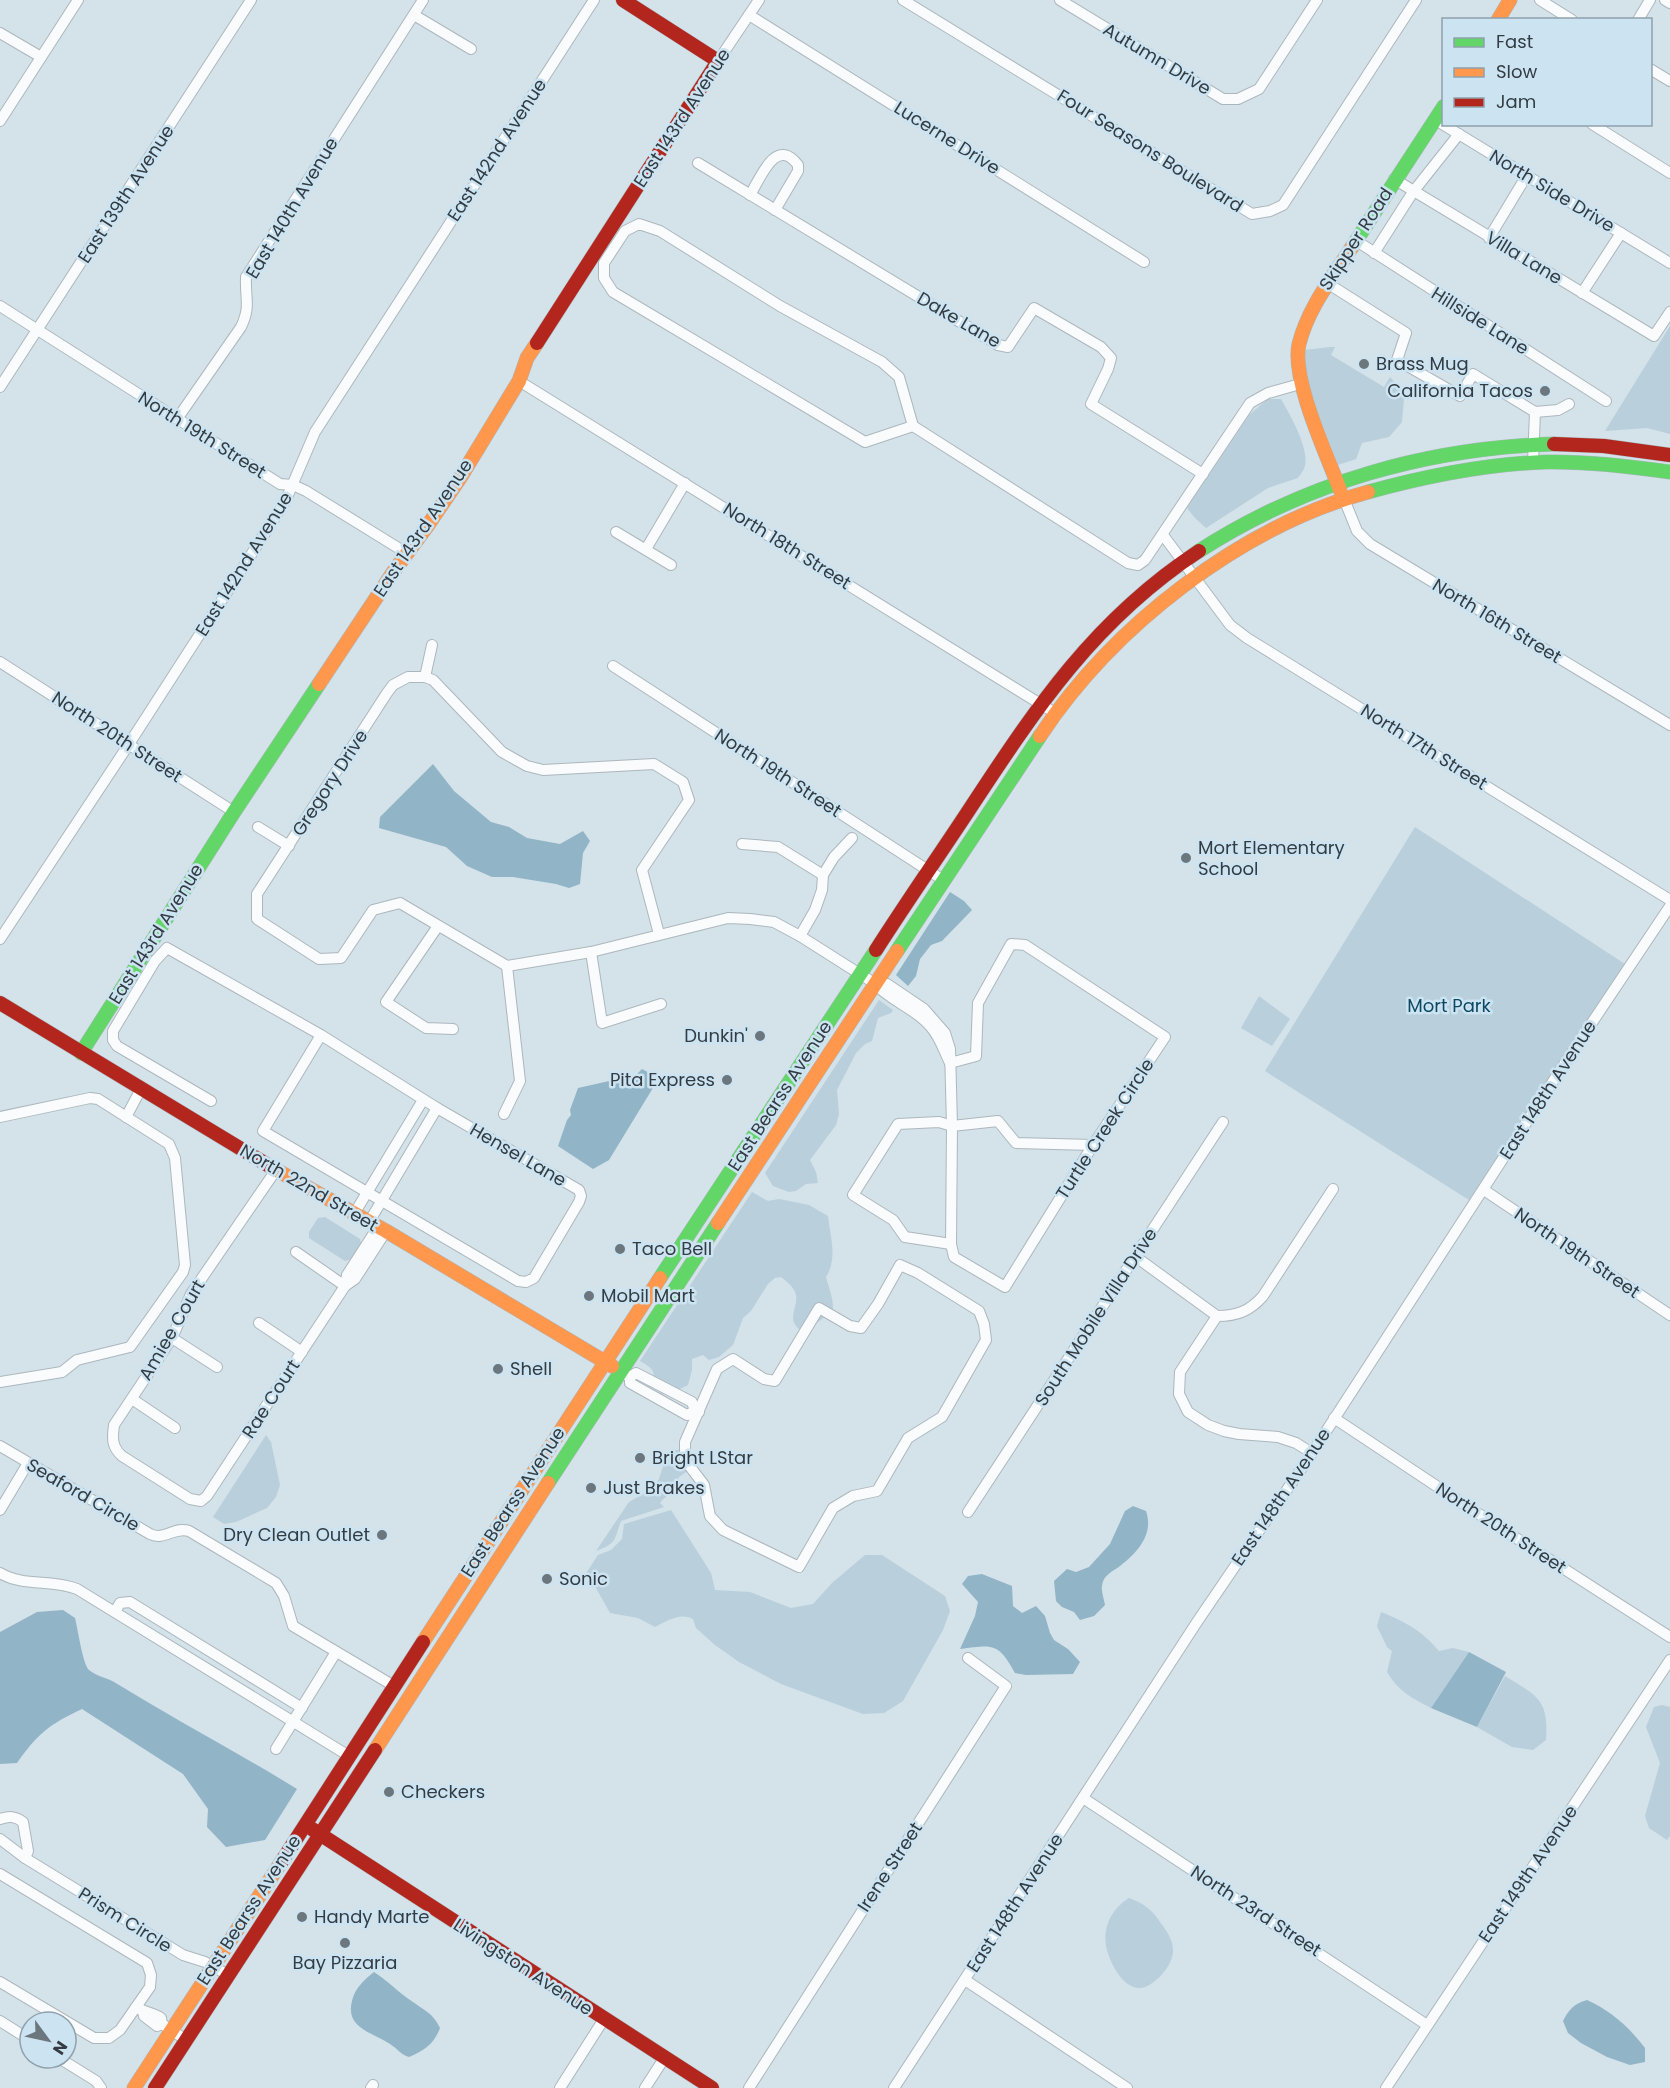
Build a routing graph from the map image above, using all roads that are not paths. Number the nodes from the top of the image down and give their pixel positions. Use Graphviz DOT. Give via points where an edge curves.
graph roads {
  1 [pos="78,0"];
  2 [pos="251,0"];
  3 [pos="423,0"];
  4 [pos="594,0"];
  5 [pos="623,0"];
  6 [pos="759,0"];
  7 [pos="903,0"];
  8 [pos="1060,0"];
  9 [pos="1317,0"];
  10 [pos="1416,0"];
  11 [pos="1510,0"];
  12 [pos="1542,0"];
  13 [pos="1650,0"];
  14 [pos="1665,0"];
  15 [pos="1670,3"];
  16 [pos="414,15"];
  17 [pos="749,15"];
  18 [pos="1499,18"];
  19 [pos="1569,18"];
  20 [pos="1639,18"];
  21 [pos="0,33"];
  22 [pos="471,49"];
  23 [pos="41,57"];
  24 [pos="718,61"];
  25 [pos="1652,70"];
  26 [pos="1670,81"];
  27 [pos="1442,107"];
  28 [pos="1434,120"];
  29 [pos="0,121"];
  30 [pos="1442,124"];
  31 [pos="1445,126"];
  32 [pos="1595,126"];
  33 [pos="1459,134"];
  34 [pos="698,163"];
  35 [pos="1670,173"];
  36 [pos="1527,175"];
  37 [pos="1394,179"];
  38 [pos="1413,192"];
  39 [pos="750,195"];
  40 [pos="775,210"];
  41 [pos="1621,233"];
  42 [pos="1489,238"];
  43 [pos="1355,240"];
  44 [pos="1374,253"];
  45 [pos="1144,262"];
  46 [pos="1670,263"];
  47 [pos="1328,283"];
  48 [pos="1582,293"];
  49 [pos="0,306"];
  50 [pos="1670,312"];
  51 [pos="38,330"];
  52 [pos="519,381"];
  53 [pos="1300,384"];
  54 [pos="0,387"];
  55 [pos="1606,401"];
  56 [pos="1569,404"];
  57 [pos="1535,412"];
  58 [pos="177,419"];
  59 [pos="913,426"];
  60 [pos="1533,444"];
  61 [pos="1670,456"];
  62 [pos="1533,463"];
  63 [pos="1670,472"];
  64 [pos="1203,474"];
  65 [pos="685,483"];
  66 [pos="1337,483"];
  67 [pos="293,485"];
  68 [pos="1344,499"];
  69 [pos="616,532"];
  70 [pos="1162,534"];
  71 [pos="646,549"];
  72 [pos="408,554"];
  73 [pos="1183,562"];
  74 [pos="671,565"];
  75 [pos="1194,577"];
  76 [pos="1094,640"];
  77 [pos="432,645"];
  78 [pos="1106,654"];
  79 [pos="0,662"];
  80 [pos="613,666"];
  81 [pos="425,677"];
  82 [pos="1040,703"];
  83 [pos="1055,713"];
  84 [pos="1670,725"];
  85 [pos="129,744"];
  86 [pos="234,812"];
  87 [pos="959,825"];
  88 [pos="258,827"];
  89 [pos="973,834"];
  90 [pos="852,838"];
  91 [pos="742,844"];
  92 [pos="289,846"];
  93 [pos="928,870"];
  94 [pos="824,875"];
  95 [pos="943,880"];
  96 [pos="1670,900"];
  97 [pos="1670,906"];
  98 [pos="438,926"];
  99 [pos="659,934"];
  100 [pos="800,936"];
  101 [pos="0,939"];
  102 [pos="153,939"];
  103 [pos="167,948"];
  104 [pos="591,952"];
  105 [pos="507,966"];
  106 [pos="860,974"];
  107 [pos="874,983"];
  108 [pos="0,1003"];
  109 [pos="662,1004"];
  110 [pos="453,1029"];
  111 [pos="321,1035"];
  112 [pos="81,1053"];
  113 [pos="950,1063"];
  114 [pos="141,1089"];
  115 [pos="423,1100"];
  116 [pos="211,1101"];
  117 [pos="437,1108"];
  118 [pos="504,1114"];
  119 [pos="0,1117"];
  120 [pos="126,1117"];
  121 [pos="1223,1122"];
  122 [pos="952,1126"];
  123 [pos="759,1128"];
  124 [pos="773,1138"];
  125 [pos="1093,1145"];
  126 [pos="276,1170"];
  127 [pos="1333,1189"];
  128 [pos="1484,1190"];
  129 [pos="366,1193"];
  130 [pos="381,1202"];
  131 [pos="354,1214"];
  132 [pos="377,1227"];
  133 [pos="951,1244"];
  134 [pos="296,1252"];
  135 [pos="1136,1257"];
  136 [pos="345,1286"];
  137 [pos="1670,1315"];
  138 [pos="1217,1316"];
  139 [pos="259,1323"];
  140 [pos="172,1338"];
  141 [pos="302,1352"];
  142 [pos="604,1361"];
  143 [pos="217,1367"];
  144 [pos="625,1374"];
  145 [pos="0,1382"];
  146 [pos="132,1399"];
  147 [pos="697,1411"];
  148 [pos="1334,1418"];
  149 [pos="175,1428"];
  150 [pos="0,1446"];
  151 [pos="1312,1453"];
  152 [pos="28,1463"];
  153 [pos="190,1499"];
  154 [pos="0,1510"];
  155 [pos="968,1512"];
  156 [pos="0,1573"];
  157 [pos="115,1612"];
  158 [pos="1670,1636"];
  159 [pos="340,1655"];
  160 [pos="968,1658"];
  161 [pos="1670,1660"];
  162 [pos="394,1686"];
  163 [pos="302,1708"];
  164 [pos="293,1722"];
  165 [pos="276,1749"];
  166 [pos="349,1756"];
  167 [pos="1083,1798"];
  168 [pos="0,1819"];
  169 [pos="305,1824"];
  170 [pos="320,1834"];
  171 [pos="0,1839"];
  172 [pos="25,1858"];
  173 [pos="0,1874"];
  174 [pos="213,1966"];
  175 [pos="228,1975"];
  176 [pos="965,1980"];
  177 [pos="0,1982"];
  178 [pos="140,2009"];
  179 [pos="603,2019"];
  180 [pos="0,2021"];
  181 [pos="1427,2025"];
  182 [pos="167,2027"];
  183 [pos="18,2032"];
  184 [pos="186,2040"];
  185 [pos="665,2057"];
  186 [pos="78,2070"];
  187 [pos="102,2088"];
  188 [pos="134,2088"];
  189 [pos="155,2088"];
  190 [pos="560,2088"];
  191 [pos="645,2088"];
  192 [pos="712,2088"];
  193 [pos="749,2088"];
  194 [pos="894,2088"];
  195 [pos="1127,2088"];
  196 [pos="1386,2088"];
  1 -- 23 [label="street"];
  2 -- 51 [label="street, East 139th Avenue"];
  3 -- 16 [label="street, East 140th Avenue"];
  4 -- 67 [label="street, East 142nd Avenue" via="315,432"];
  5 -- 24 [label="main road"];
  6 -- 17 [label="street, East 143rd Avenue"];
  7 -- 10 [label="street, Four Seasons Boulevard" via="1252,214 1283,205"];
  8 -- 9 [label="street, Autumn Drive" via="1223,99 1238,99 1259,89"];
  11 -- 18 [label="main road"];
  12 -- 19 [label="street"];
  13 -- 20 [label="street"];
  14 -- 15 [label="street"];
  16 -- 22 [label="street"];
  16 -- 58 [label="street, East 140th Avenue" via="246,277 247,315"];
  17 -- 24 [label="street, East 143rd Avenue"];
  17 -- 45 [label="street, Lucerne Drive"];
  21 -- 23 [label="street"];
  23 -- 29 [label="street"];
  24 -- 52 [label="main road, East 143rd Avenue" via="527,358"];
  25 -- 26 [label="street"];
  27 -- 28 [label="main road, Skipper Road"];
  28 -- 30 [label="street, North Side Drive"];
  28 -- 37 [label="main road, Skipper Road"];
  31 -- 33 [label="street, North Side Drive"];
  32 -- 35 [label="street"];
  33 -- 36 [label="street, North Side Drive"];
  33 -- 38 [label="street"];
  34 -- 39 [label="street, Dake Lane"];
  36 -- 41 [label="street, North Side Drive"];
  36 -- 42 [label="street"];
  37 -- 38 [label="street, Villa Lane"];
  37 -- 43 [label="main road, Skipper Road"];
  38 -- 42 [label="street, Villa Lane"];
  38 -- 44 [label="street"];
  39 -- 40 [label="street, Dake Lane"];
  39 -- 40 [label="street" via="774,157 788,156 798,165 798,171"];
  40 -- 64 [label="street, Dake Lane" via="998,345 1008,347 1034,308 1101,347 1111,358 1091,404"];
  41 -- 46 [label="street, North Side Drive"];
  41 -- 48 [label="street"];
  42 -- 48 [label="street, Villa Lane"];
  43 -- 44 [label="street, Hillside Lane"];
  43 -- 47 [label="main road, Skipper Road"];
  44 -- 55 [label="street, Hillside Lane"];
  47 -- 53 [label="main road, Skipper Road" via="1313,306 1298,347"];
  47 -- 57 [label="street" via="1406,333 1397,360 1460,396 1473,374"];
  48 -- 50 [label="street, Villa Lane" via="1654,336"];
  49 -- 51 [label="street, North 19th Street"];
  51 -- 54 [label="street, East 139th Avenue"];
  51 -- 58 [label="street, North 19th Street"];
  52 -- 65 [label="street, North 18th Street"];
  52 -- 72 [label="main road, East 143rd Avenue"];
  53 -- 64 [label="street" via="1250,403"];
  53 -- 66 [label="main road, Skipper Road"];
  56 -- 57 [label="street" via="1558,410"];
  57 -- 60 [label="street"];
  58 -- 67 [label="street, North 19th Street" via="280,484"];
  59 -- 59 [label="street" via="899,377 882,362 780,306 660,231 639,224 624,231 604,263 603,278 613,292 865,442"];
  59 -- 70 [label="street" via="1128,563 1138,565 1145,560"];
  60 -- 61 [label="main road, East Bearss Avenue" via="1590,445"];
  60 -- 62 [label="street"];
  60 -- 66 [label="main road, East Bearss Avenue" via="1414,460"];
  62 -- 63 [label="main road, East Bearss Avenue" via="1581,462"];
  62 -- 68 [label="main road, East Bearss Avenue" via="1472,466"];
  64 -- 70 [label="street"];
  65 -- 71 [label="street"];
  65 -- 82 [label="street, North 18th Street"];
  66 -- 68 [label="main road, Skipper Road"];
  66 -- 73 [label="main road, East Bearss Avenue" via="1273,509"];
  67 -- 72 [label="street, North 19th Street"];
  67 -- 85 [label="street, East 142nd Avenue"];
  68 -- 75 [label="main road, East Bearss Avenue" via="1261,535"];
  68 -- 84 [label="street, North 16th Street" via="1357,531 1370,544"];
  69 -- 71 [label="street"];
  70 -- 73 [label="street"];
  71 -- 74 [label="street"];
  72 -- 86 [label="main road, East 143rd Avenue"];
  73 -- 75 [label="street"];
  73 -- 76 [label="main road, East Bearss Avenue"];
  75 -- 78 [label="main road, East Bearss Avenue"];
  75 -- 96 [label="street, North 17th Street" via="1230,625 1247,638"];
  76 -- 78 [label="main road"];
  76 -- 82 [label="main road, East Bearss Avenue"];
  77 -- 81 [label="street"];
  78 -- 83 [label="main road, East Bearss Avenue"];
  79 -- 85 [label="street, North 20th Street"];
  80 -- 93 [label="street, North 19th Street"];
  81 -- 92 [label="street, Gregory Drive" via="408,677 393,686"];
  81 -- 99 [label="street" via="441,687 502,752 518,763 543,770 654,764 683,782 688,800 642,870"];
  82 -- 83 [label="street, North 18th Street"];
  82 -- 87 [label="main road, East Bearss Avenue"];
  83 -- 89 [label="main road, East Bearss Avenue"];
  85 -- 86 [label="street, North 20th Street"];
  85 -- 101 [label="street, East 142nd Avenue"];
  86 -- 102 [label="main road, East 143rd Avenue"];
  87 -- 89 [label="main road"];
  87 -- 93 [label="main road, East Bearss Avenue"];
  88 -- 92 [label="street"];
  89 -- 95 [label="main road, East Bearss Avenue"];
  90 -- 94 [label="street"];
  91 -- 94 [label="street" via="778,847"];
  92 -- 98 [label="street, Gregory Drive" via="257,894 257,919 319,959 341,958 373,910 400,903"];
  93 -- 95 [label="street, North 19th Street"];
  93 -- 106 [label="main road, East Bearss Avenue"];
  94 -- 100 [label="street" via="815,910"];
  95 -- 107 [label="main road, East Bearss Avenue"];
  97 -- 128 [label="street, East 148th Avenue"];
  98 -- 105 [label="street, Gregory Drive"];
  98 -- 110 [label="street" via="386,1002 426,1028"];
  99 -- 100 [label="street" via="729,918 774,922"];
  99 -- 104 [label="street"];
  100 -- 106 [label="street"];
  102 -- 103 [label="street, Hensel Lane"];
  102 -- 112 [label="main road, East 143rd Avenue"];
  103 -- 111 [label="street, Hensel Lane"];
  103 -- 116 [label="street" via="113,1031 113,1040"];
  104 -- 105 [label="street"];
  104 -- 109 [label="street" via="602,1023"];
  105 -- 118 [label="street" via="520,1081"];
  106 -- 107 [label="street"];
  106 -- 123 [label="main road, East Bearss Avenue"];
  107 -- 113 [label="street" via="930,1025"];
  107 -- 124 [label="main road, East Bearss Avenue"];
  108 -- 112 [label="main road, North 22nd Street"];
  111 -- 115 [label="street, Hensel Lane"];
  111 -- 129 [label="street, Hensel Lane" via="263,1131"];
  112 -- 114 [label="main road, North 22nd Street"];
  113 -- 122 [label="street"];
  113 -- 125 [label="street, Turtle Creek Circle" via="976,1056 978,1003 1011,944 1025,945 1166,1037"];
  114 -- 120 [label="street"];
  114 -- 126 [label="main road, North 22nd Street"];
  115 -- 117 [label="street, Hensel Lane"];
  115 -- 129 [label="street"];
  117 -- 130 [label="street"];
  117 -- 130 [label="street, Hensel Lane" via="579,1190 579,1202 540,1269 534,1278 518,1281"];
  119 -- 120 [label="street" via="90,1098"];
  120 -- 145 [label="street" via="173,1150 183,1272 130,1347 77,1360 62,1372"];
  121 -- 135 [label="street, South Mobile Villa Drive"];
  122 -- 125 [label="street" via="998,1121 1016,1143"];
  122 -- 133 [label="street"];
  122 -- 133 [label="street" via="939,1122 898,1124 853,1195 893,1220 905,1237"];
  123 -- 124 [label="main road"];
  123 -- 142 [label="main road, East Bearss Avenue"];
  124 -- 144 [label="main road, East Bearss Avenue"];
  125 -- 133 [label="street, Turtle Creek Circle" via="1005,1287 954,1257"];
  126 -- 131 [label="main road, North 22nd Street"];
  126 -- 140 [label="street, Amiee Court" via="191,1294"];
  127 -- 138 [label="street" via="1256,1304 1241,1314"];
  128 -- 137 [label="street, North 19th Street"];
  128 -- 148 [label="street, East 148th Avenue"];
  129 -- 130 [label="street, Hensel Lane"];
  129 -- 131 [label="street"];
  130 -- 132 [label="street, Rae Court"];
  131 -- 132 [label="main road, North 22nd Street"];
  132 -- 136 [label="street, Rae Court" via="355,1279"];
  132 -- 142 [label="main road, North 22nd Street"];
  134 -- 136 [label="street"];
  135 -- 138 [label="street"];
  135 -- 155 [label="street, South Mobile Villa Drive"];
  136 -- 141 [label="street, Rae Court"];
  138 -- 151 [label="street" via="1180,1372 1179,1394 1188,1412 1224,1431 1278,1437"];
  139 -- 141 [label="street"];
  140 -- 143 [label="street"];
  140 -- 146 [label="street, Amiee Court"];
  141 -- 153 [label="street, Rae Court" via="207,1496 201,1501"];
  142 -- 144 [label="main road, North 22nd Street"];
  142 -- 162 [label="main road, East Bearss Avenue"];
  144 -- 147 [label="street" via="630,1383 674,1409 687,1415"];
  144 -- 170 [label="main road, East Bearss Avenue"];
  146 -- 149 [label="street"];
  146 -- 153 [label="street, Amiee Court" via="114,1425 115,1449"];
  147 -- 147 [label="street" via="717,1369 733,1359 764,1379 775,1381 819,1308 861,1328 900,1265 979,1311 984,1324 986,1340 942,1417 908,1438 877,1491 853,1496 833,1508 800,1567 723,1530 710,1516 704,1485 685,1460 685,1442"];
  148 -- 151 [label="street, East 148th Avenue"];
  148 -- 158 [label="street, North 20th Street"];
  150 -- 152 [label="street, Seaford Circle"];
  151 -- 167 [label="street, East 148th Avenue"];
  152 -- 154 [label="street"];
  152 -- 159 [label="street, Seaford Circle" via="150,1534 160,1537 189,1530 276,1583 293,1626"];
  156 -- 157 [label="street" via="17,1580 71,1586"];
  157 -- 163 [label="street" via="120,1603 130,1602"];
  157 -- 164 [label="street"];
  159 -- 162 [label="street, Seaford Circle"];
  159 -- 163 [label="street"];
  160 -- 193 [label="street, Irene Street" via="1006,1686"];
  161 -- 181 [label="street, East 149th Avenue"];
  162 -- 166 [label="main road, East Bearss Avenue"];
  163 -- 164 [label="street"];
  164 -- 165 [label="street"];
  164 -- 166 [label="street"];
  166 -- 169 [label="main road, East Bearss Avenue"];
  167 -- 176 [label="street, East 148th Avenue"];
  167 -- 181 [label="street, North 23rd Street"];
  168 -- 172 [label="street" via="16,1817 23,1822 28,1851"];
  169 -- 170 [label="main road, Livingston Avenue"];
  169 -- 174 [label="main road, East Bearss Avenue"];
  170 -- 175 [label="main road, East Bearss Avenue"];
  170 -- 179 [label="main road, Livingston Avenue"];
  171 -- 172 [label="street, Prism Circle"];
  172 -- 174 [label="street, Prism Circle" via="183,1955"];
  173 -- 178 [label="street, Prism Circle" via="147,1963 150,1987"];
  174 -- 175 [label="street, Prism Circle"];
  174 -- 182 [label="main road, East Bearss Avenue"];
  175 -- 184 [label="main road, East Bearss Avenue"];
  176 -- 194 [label="street, East 148th Avenue"];
  176 -- 195 [label="street"];
  177 -- 178 [label="street, Prism Circle" via="94,2038 109,2038"];
  178 -- 182 [label="street" via="157,2026"];
  179 -- 185 [label="main road, Livingston Avenue"];
  179 -- 190 [label="street"];
  180 -- 183 [label="street"];
  181 -- 196 [label="street, East 149th Avenue"];
  182 -- 184 [label="street"];
  182 -- 188 [label="main road, East Bearss Avenue"];
  184 -- 189 [label="main road, East Bearss Avenue"];
  185 -- 191 [label="street"];
  185 -- 192 [label="main road, Livingston Avenue"];
  186 -- 187 [label="street"];
}
